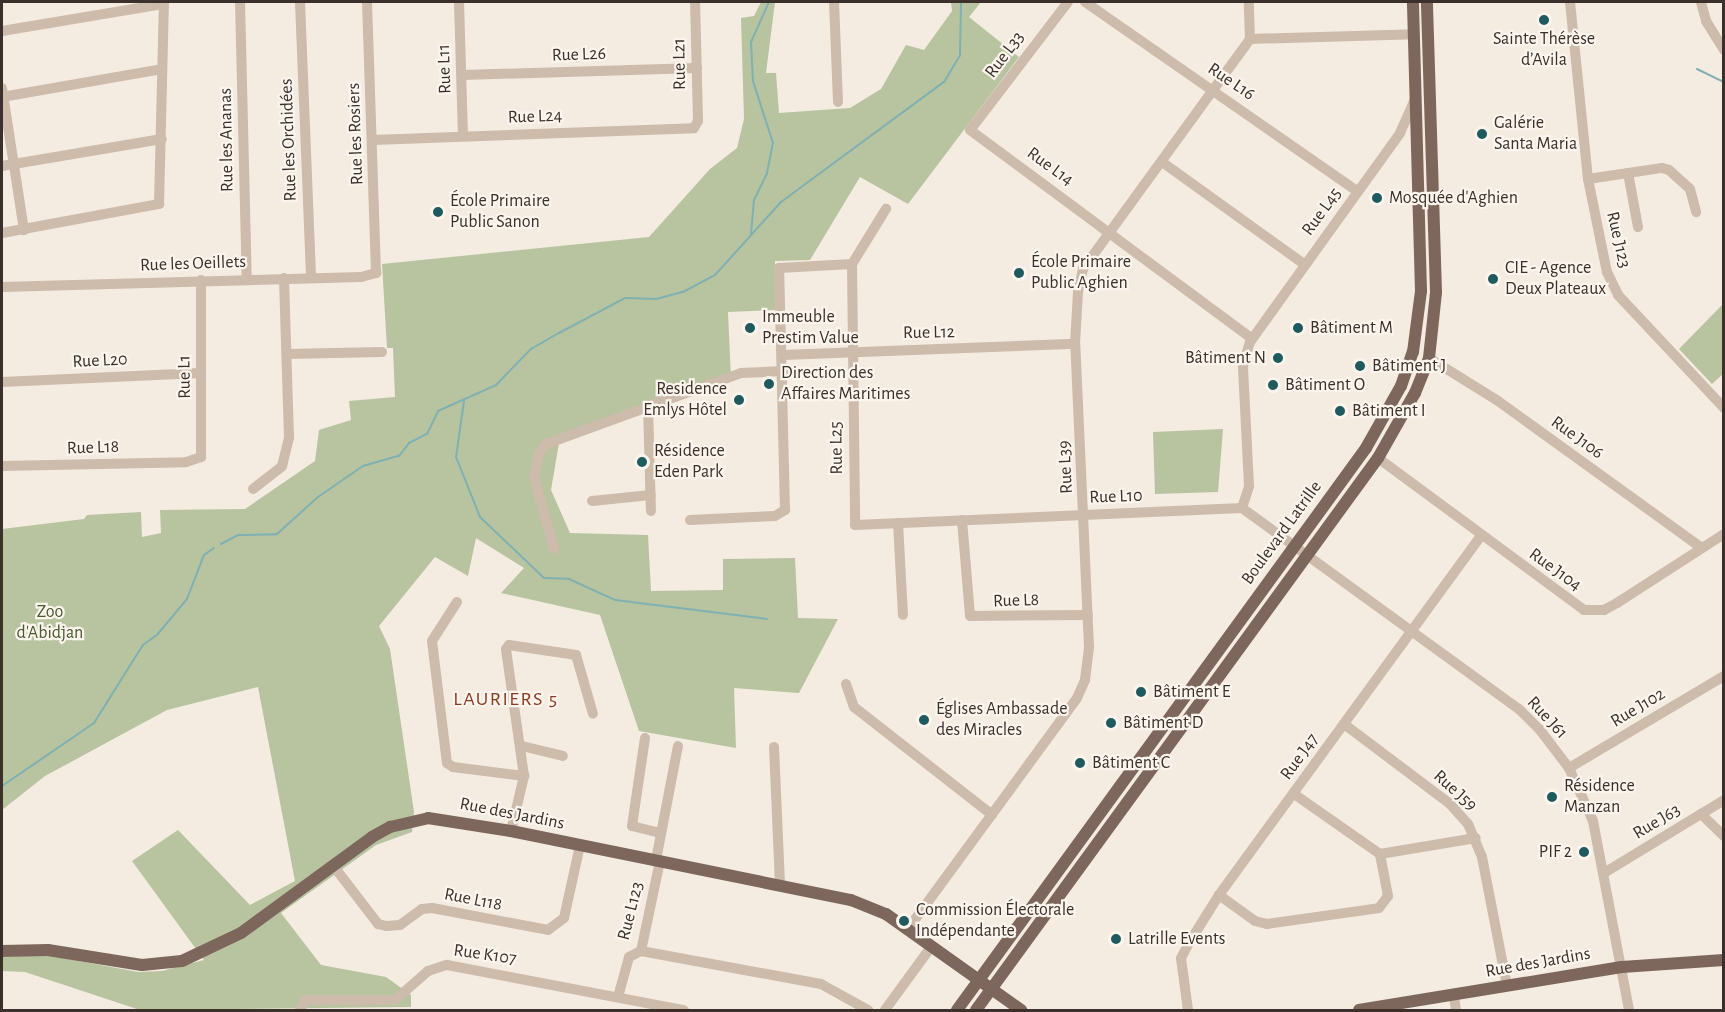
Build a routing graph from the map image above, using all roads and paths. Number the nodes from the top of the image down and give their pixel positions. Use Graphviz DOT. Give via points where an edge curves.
graph roads {
  1 [pos="240,2"];
  2 [pos="300,2"];
  3 [pos="367,2"];
  4 [pos="459,2"];
  5 [pos="695,2"];
  6 [pos="834,2"];
  7 [pos="1068,2"];
  8 [pos="1085,2"];
  9 [pos="1249,2"];
  10 [pos="1413,2"];
  11 [pos="1426,2"];
  12 [pos="1570,2"];
  13 [pos="1701,2"];
  14 [pos="164,3"];
  15 [pos="2,31"];
  16 [pos="1414,34"];
  17 [pos="1250,39"];
  18 [pos="1724,50"];
  19 [pos="697,68"];
  20 [pos="162,69"];
  21 [pos="462,75"];
  22 [pos="1215,91"];
  23 [pos="2,94"];
  24 [pos="1416,98"];
  25 [pos="838,102"];
  26 [pos="697,125"];
  27 [pos="970,130"];
  28 [pos="463,135"];
  29 [pos="162,139"];
  30 [pos="373,140"];
  31 [pos="1162,162"];
  32 [pos="14,165"];
  33 [pos="2,166"];
  34 [pos="1628,173"];
  35 [pos="1588,179"];
  36 [pos="1357,191"];
  37 [pos="886,209"];
  38 [pos="1695,212"];
  39 [pos="1638,227"];
  40 [pos="24,230"];
  41 [pos="1111,232"];
  42 [pos="2,233"];
  43 [pos="852,264"];
  44 [pos="1304,264"];
  45 [pos="378,265"];
  46 [pos="284,278"];
  47 [pos="311,278"];
  48 [pos="247,279"];
  49 [pos="201,280"];
  50 [pos="2,287"];
  51 [pos="1251,341"];
  52 [pos="1076,344"];
  53 [pos="851,351"];
  54 [pos="382,352"];
  55 [pos="287,354"];
  56 [pos="783,356"];
  57 [pos="1429,358"];
  58 [pos="784,371"];
  59 [pos="201,373"];
  60 [pos="2,382"];
  61 [pos="648,406"];
  62 [pos="1724,408"];
  63 [pos="1378,458"];
  64 [pos="186,462"];
  65 [pos="2,466"];
  66 [pos="252,489"];
  67 [pos="651,495"];
  68 [pos="592,501"];
  69 [pos="1242,508"];
  70 [pos="651,510"];
  71 [pos="1085,515"];
  72 [pos="690,520"];
  73 [pos="962,520"];
  74 [pos="898,523"];
  75 [pos="855,525"];
  76 [pos="1724,534"];
  77 [pos="1481,536"];
  78 [pos="1295,545"];
  79 [pos="1702,548"];
  80 [pos="554,549"];
  81 [pos="1307,553"];
  82 [pos="457,602"];
  83 [pos="903,615"];
  84 [pos="1088,615"];
  85 [pos="1412,630"];
  86 [pos="1724,676"];
  87 [pos="846,684"];
  88 [pos="593,714"];
  89 [pos="1344,724"];
  90 [pos="645,738"];
  91 [pos="522,746"];
  92 [pos="678,746"];
  93 [pos="774,747"];
  94 [pos="563,756"];
  95 [pos="1569,768"];
  96 [pos="524,776"];
  97 [pos="1294,794"];
  98 [pos="1724,800"];
  99 [pos="1701,814"];
  100 [pos="992,815"];
  101 [pos="511,831"];
  102 [pos="661,834"];
  103 [pos="1724,836"];
  104 [pos="1476,838"];
  105 [pos="580,845"];
  106 [pos="1380,854"];
  107 [pos="658,861"];
  108 [pos="332,864"];
  109 [pos="1604,873"];
  110 [pos="780,884"];
  111 [pos="1219,895"];
  112 [pos="908,929"];
  113 [pos="931,946"];
  114 [pos="2,951"];
  115 [pos="641,951"];
  116 [pos="1724,960"];
  117 [pos="1622,967"];
  118 [pos="978,981"];
  119 [pos="1507,986"];
  120 [pos="992,990"];
  121 [pos="1454,996"];
  122 [pos="618,997"];
  123 [pos="300,1011"];
  124 [pos="684,1011"];
  125 [pos="868,1011"];
  126 [pos="885,1011"];
  127 [pos="957,1011"];
  128 [pos="976,1011"];
  129 [pos="1021,1011"];
  130 [pos="1188,1011"];
  131 [pos="1359,1011"];
  132 [pos="1456,1011"];
  133 [pos="1629,1011"];
  1 -- 48 [label="street, Rue les Ananas"];
  2 -- 47 [label="street, Rue les Orchidées"];
  3 -- 30 [label="street, Rue les Rosiers"];
  4 -- 21 [label="street, Rue L11"];
  5 -- 19 [label="street, Rue L21"];
  6 -- 25 [label="street"];
  7 -- 27 [label="street, Rue L33"];
  8 -- 22 [label="street, Rue L16"];
  9 -- 17 [label="street"];
  10 -- 16 [label="main road, Boulevard Latrille"];
  11 -- 57 [label="main road, Boulevard Latrille" via="1436,292"];
  12 -- 35 [label="street, Rue J123"];
  13 -- 18 [label="street" via="1706,21"];
  14 -- 15 [label="street"];
  14 -- 20 [label="street"];
  16 -- 17 [label="street"];
  16 -- 24 [label="main road, Boulevard Latrille"];
  17 -- 22 [label="street, Rue L39"];
  19 -- 21 [label="street, Rue L26"];
  19 -- 26 [label="street, Rue L21"];
  20 -- 23 [label="street"];
  20 -- 29 [label="street"];
  21 -- 28 [label="street, Rue L11"];
  22 -- 31 [label="street, Rue L39"];
  22 -- 36 [label="street, Rue L16"];
  23 -- 32 [label="street"];
  24 -- 36 [label="street, Rue L45" via="1400,133"];
  24 -- 78 [label="main road, Boulevard Latrille" via="1421,291 1413,352 1379,428"];
  26 -- 28 [label="street, Rue L24"];
  27 -- 41 [label="street, Rue L14"];
  28 -- 30 [label="street, Rue L24"];
  29 -- 32 [label="street"];
  29 -- 40 [label="street" via="160,202 156,207"];
  30 -- 45 [label="street, Rue les Rosiers"];
  31 -- 41 [label="street, Rue L39"];
  31 -- 44 [label="street"];
  32 -- 33 [label="street"];
  32 -- 40 [label="street"];
  34 -- 35 [label="street"];
  34 -- 38 [label="street" via="1669,170 1690,189"];
  34 -- 39 [label="street"];
  35 -- 62 [label="street, Rue J123" via="1603,260 1617,295"];
  36 -- 44 [label="street, Rue L45"];
  37 -- 43 [label="street"];
  40 -- 42 [label="street"];
  41 -- 51 [label="street, Rue L14"];
  41 -- 52 [label="street, Rue L39" via="1083,269 1076,303"];
  43 -- 53 [label="street, Rue L25"];
  43 -- 56 [label="street" via="779,268"];
  44 -- 51 [label="street, Rue L45"];
  45 -- 47 [label="street, Rue les Oeillets" via="376,273 369,276"];
  46 -- 47 [label="street, Rue les Oeillets"];
  46 -- 48 [label="street, Rue les Oeillets"];
  46 -- 55 [label="street"];
  48 -- 49 [label="street, Rue les Oeillets"];
  49 -- 50 [label="street, Rue les Oeillets"];
  49 -- 59 [label="street, Rue L1"];
  51 -- 69 [label="street" via="1243,366 1249,486"];
  52 -- 53 [label="street, Rue L12"];
  52 -- 71 [label="street, Rue L39"];
  53 -- 56 [label="street, Rue L12"];
  53 -- 75 [label="street, Rue L25"];
  54 -- 55 [label="street"];
  55 -- 66 [label="street" via="289,438 283,463"];
  56 -- 58 [label="street"];
  57 -- 63 [label="main road, Boulevard Latrille" via="1403,418"];
  57 -- 79 [label="street, Rue J106" via="1498,401"];
  58 -- 61 [label="street" via="741,373"];
  58 -- 72 [label="street" via="785,510 775,516"];
  59 -- 60 [label="street, Rue L20"];
  59 -- 64 [label="street, Rue L1" via="203,451 198,459"];
  61 -- 67 [label="street"];
  61 -- 80 [label="street" via="546,444 539,454 534,477"];
  63 -- 77 [label="street, Rue J104"];
  63 -- 81 [label="main road, Boulevard Latrille"];
  64 -- 65 [label="street, Rue L18"];
  67 -- 68 [label="street"];
  67 -- 70 [label="street"];
  69 -- 71 [label="street, Rue L10"];
  69 -- 78 [label="street"];
  71 -- 73 [label="street, Rue L10"];
  71 -- 84 [label="street, Rue L39"];
  73 -- 74 [label="street, Rue L10"];
  73 -- 84 [label="street, Rue L8" via="970,616"];
  74 -- 75 [label="street, Rue L10"];
  74 -- 83 [label="street"];
  76 -- 79 [label="street, Rue J104"];
  77 -- 79 [label="street, Rue J104" via="1575,605 1593,612 1617,603"];
  77 -- 85 [label="street, Rue J47"];
  78 -- 81 [label="street, Rue J61"];
  78 -- 118 [label="main road, Boulevard Latrille"];
  81 -- 85 [label="street, Rue J61"];
  81 -- 120 [label="main road, Boulevard Latrille"];
  82 -- 96 [label="street" via="432,641 447,764 453,768"];
  84 -- 100 [label="street, Rue L39" via="1089,659 1077,698"];
  85 -- 89 [label="street, Rue J47"];
  85 -- 95 [label="street, Rue J61" via="1519,709"];
  86 -- 95 [label="street, Rue J102"];
  87 -- 100 [label="street" via="850,702 862,715"];
  88 -- 91 [label="street" via="576,655 509,645 506,649"];
  89 -- 97 [label="street, Rue J47"];
  89 -- 104 [label="street, Rue J59" via="1450,804"];
  90 -- 102 [label="street" via="632,826"];
  91 -- 94 [label="street"];
  91 -- 96 [label="street"];
  92 -- 102 [label="street, Rue L123"];
  93 -- 110 [label="street"];
  95 -- 109 [label="street, Rue J61" via="1593,821"];
  96 -- 101 [label="street"];
  97 -- 106 [label="street"];
  97 -- 111 [label="street, Rue J47"];
  98 -- 99 [label="street"];
  99 -- 103 [label="street, Rue J63"];
  99 -- 109 [label="street, Rue J63"];
  100 -- 112 [label="street, Rue L39"];
  101 -- 105 [label="main road, Rue des Jardins"];
  101 -- 108 [label="main road, Rue des Jardins" via="448,820 409,821 372,837"];
  102 -- 107 [label="street, Rue L123"];
  104 -- 106 [label="street"];
  104 -- 119 [label="street, Rue J59"];
  105 -- 107 [label="main road, Rue des Jardins"];
  105 -- 108 [label="street, Rue L118" via="564,918 548,930 432,908 387,926 378,924"];
  106 -- 111 [label="street" via="1388,896 1379,908 1267,924 1255,921"];
  107 -- 110 [label="main road, Rue des Jardins"];
  107 -- 115 [label="street, Rue L123"];
  108 -- 114 [label="main road, Rue des Jardins" via="241,933 182,961 142,965 48,950"];
  109 -- 117 [label="street, Rue J61"];
  110 -- 112 [label="main road, Rue des Jardins" via="869,906"];
  111 -- 130 [label="street, Rue J47" via="1181,958"];
  112 -- 113 [label="main road, Rue des Jardins"];
  113 -- 118 [label="main road, Rue des Jardins"];
  113 -- 126 [label="street"];
  115 -- 122 [label="street, Rue L123" via="628,957"];
  115 -- 125 [label="street" via="821,984"];
  116 -- 117 [label="main road, Rue des Jardins"];
  117 -- 119 [label="main road, Rue des Jardins"];
  117 -- 133 [label="street, Rue J61"];
  118 -- 120 [label="main road, Rue des Jardins"];
  118 -- 127 [label="main road, Boulevard Latrille"];
  119 -- 121 [label="main road, Rue des Jardins"];
  120 -- 128 [label="main road, Boulevard Latrille"];
  120 -- 129 [label="main road, Rue des Jardins"];
  121 -- 131 [label="main road, Rue des Jardins"];
  121 -- 132 [label="street"];
  122 -- 123 [label="street, Rue K107" via="447,965 428,971 395,1000 305,1000"];
  122 -- 124 [label="street, Rue K107"];
}
